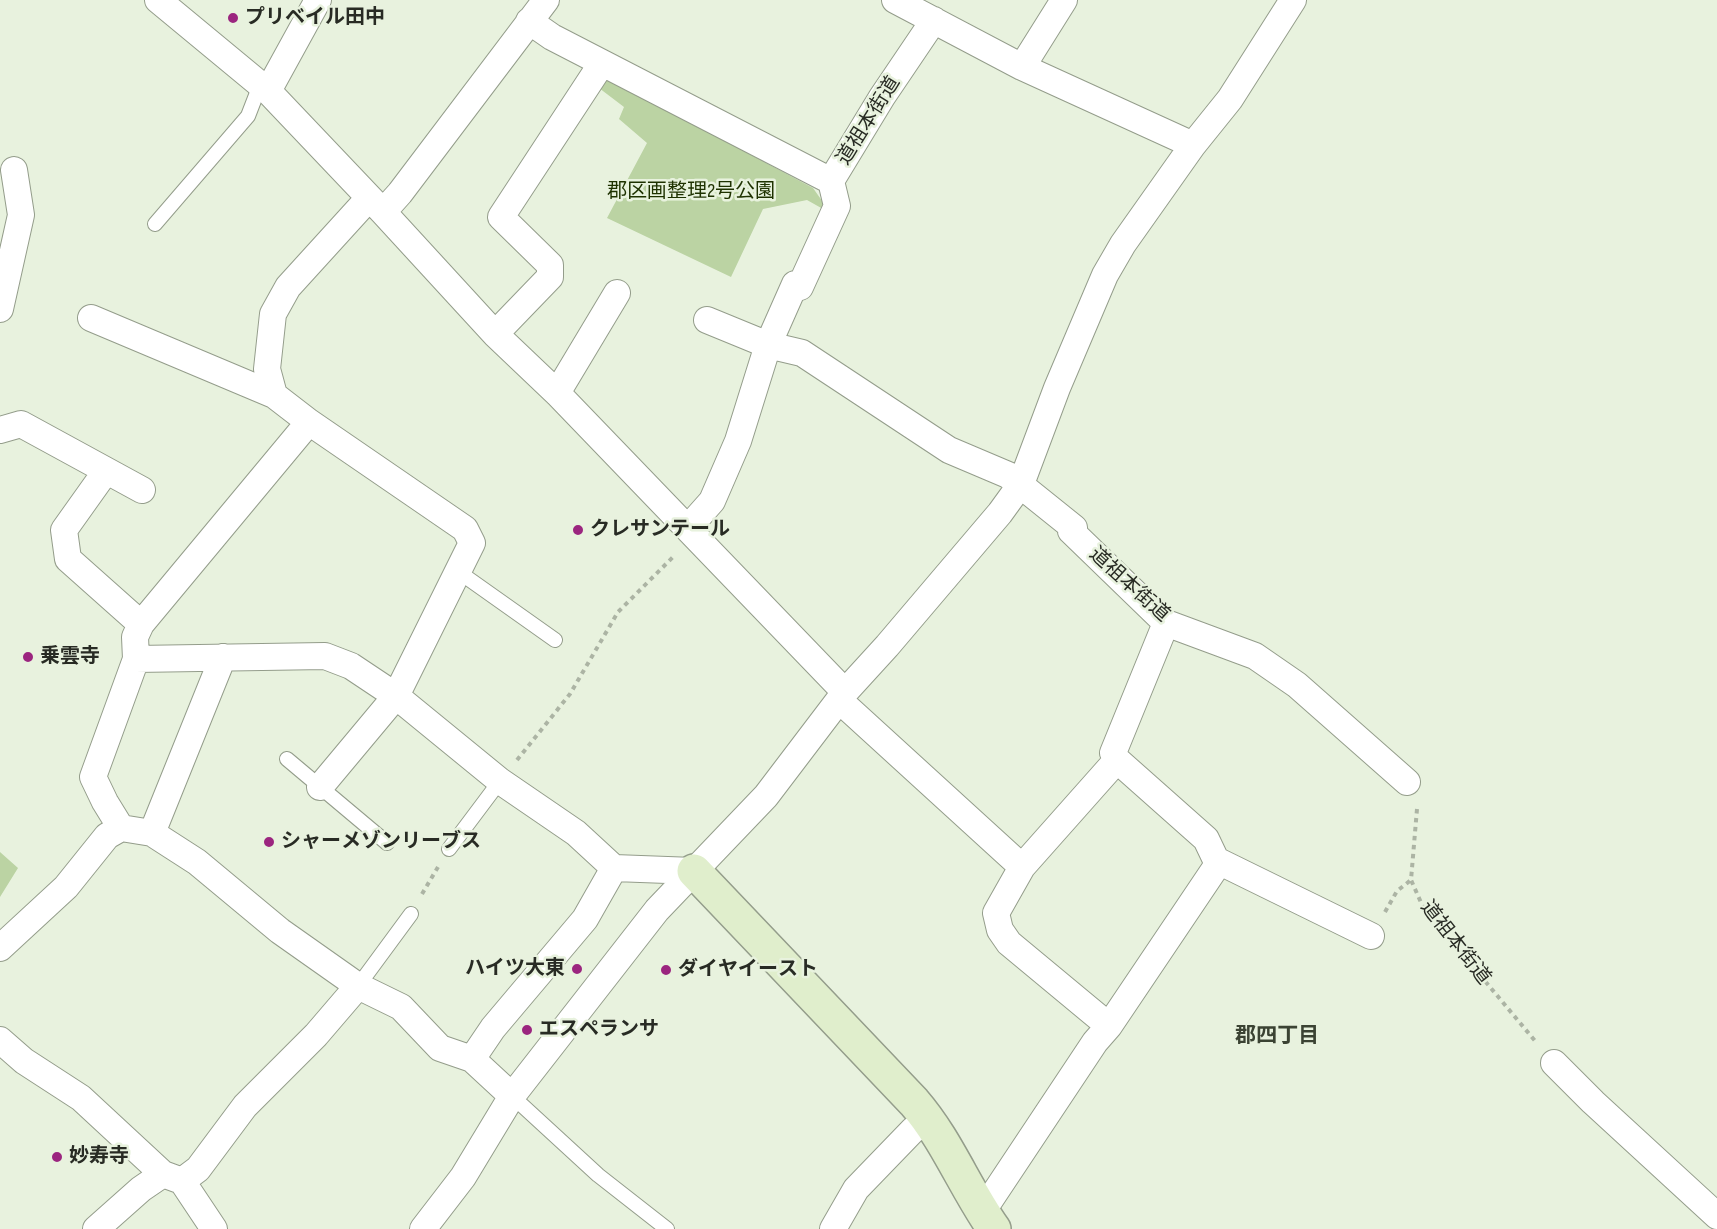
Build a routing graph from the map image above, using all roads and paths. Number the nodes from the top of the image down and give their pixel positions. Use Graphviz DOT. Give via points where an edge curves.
graph roads {
  1 [pos="158,0"];
  2 [pos="318,0"];
  3 [pos="546,0"];
  4 [pos="895,0"];
  5 [pos="1064,0"];
  6 [pos="1293,0"];
  7 [pos="934,20"];
  8 [pos="529,21"];
  9 [pos="602,63"];
  10 [pos="1022,67"];
  11 [pos="264,88"];
  12 [pos="1193,146"];
  13 [pos="14,170"];
  14 [pos="831,181"];
  15 [pos="376,205"];
  16 [pos="155,224"];
  17 [pos="617,293"];
  18 [pos="0,309"];
  19 [pos="91,318"];
  20 [pos="707,320"];
  21 [pos="495,334"];
  22 [pos="768,345"];
  23 [pos="557,393"];
  24 [pos="274,395"];
  25 [pos="309,422"];
  26 [pos="0,430"];
  27 [pos="106,471"];
  28 [pos="1021,484"];
  29 [pos="142,490"];
  30 [pos="691,532"];
  31 [pos="459,572"];
  32 [pos="1166,623"];
  33 [pos="141,624"];
  34 [pos="555,640"];
  35 [pos="223,657"];
  36 [pos="136,659"];
  37 [pos="396,696"];
  38 [pos="842,696"];
  39 [pos="287,759"];
  40 [pos="1117,760"];
  41 [pos="500,781"];
  42 [pos="1407,782"];
  43 [pos="320,787"];
  44 [pos="121,828"];
  45 [pos="152,833"];
  46 [pos="387,843"];
  47 [pos="449,849"];
  48 [pos="1216,860"];
  49 [pos="1022,867"];
  50 [pos="615,868"];
  51 [pos="694,871"];
  52 [pos="1411,880"];
  53 [pos="411,914"];
  54 [pos="1371,936"];
  55 [pos="0,948"];
  56 [pos="358,986"];
  57 [pos="1109,1026"];
  58 [pos="0,1040"];
  59 [pos="472,1059"];
  60 [pos="1554,1063"];
  61 [pos="512,1096"];
  62 [pos="930,1120"];
  63 [pos="173,1177"];
  64 [pos="1717,1216"];
  65 [pos="988,1220"];
  66 [pos="96,1229"];
  67 [pos="214,1229"];
  68 [pos="423,1229"];
  69 [pos="667,1229"];
  70 [pos="833,1229"];
  1 -- 11 [label="street"];
  2 -- 11 [label="street"];
  3 -- 8 [label="street"];
  4 -- 7 [label="street"];
  5 -- 10 [label="street"];
  6 -- 12 [label="street" via="1230,99"];
  7 -- 10 [label="street"];
  7 -- 14 [label="street, 道祖本街道"];
  8 -- 9 [label="street"];
  8 -- 15 [label="street" via="400,193"];
  9 -- 14 [label="street"];
  9 -- 21 [label="street" via="501,217 550,265 550,277"];
  10 -- 12 [label="street"];
  11 -- 15 [label="street"];
  11 -- 16 [label="lane" via="248,116"];
  12 -- 28 [label="street" via="1123,244 1106,275"];
  13 -- 18 [label="street" via="21,216"];
  14 -- 22 [label="street, 道祖本街道" via="837,206"];
  15 -- 21 [label="street"];
  15 -- 24 [label="street" via="288,287 273,314 267,369"];
  17 -- 23 [label="street"];
  19 -- 24 [label="street"];
  20 -- 22 [label="street"];
  21 -- 23 [label="street"];
  22 -- 28 [label="street, 道祖本街道" via="802,353 949,450"];
  22 -- 30 [label="street" via="738,441 712,501"];
  23 -- 30 [label="street"];
  24 -- 25 [label="street"];
  25 -- 31 [label="street" via="465,529 472,543"];
  25 -- 33 [label="street"];
  26 -- 27 [label="street" via="21,424"];
  27 -- 29 [label="street"];
  27 -- 33 [label="street" via="64,530 68,559"];
  28 -- 32 [label="street, 道祖本街道" via="1074,528 1071,531"];
  28 -- 38 [label="street"];
  30 -- 38 [label="street"];
  30 -- 41 [label="path" via="618,612 570,694"];
  31 -- 34 [label="lane"];
  31 -- 37 [label="street"];
  32 -- 40 [label="street" via="1113,753"];
  32 -- 42 [label="street, 道祖本街道" via="1255,656 1297,685"];
  33 -- 36 [label="street" via="135,638"];
  35 -- 36 [label="street"];
  35 -- 37 [label="street" via="325,656 351,666"];
  35 -- 45 [label="street"];
  36 -- 44 [label="street" via="93,777"];
  37 -- 41 [label="street"];
  37 -- 43 [label="street"];
  38 -- 49 [label="street"];
  38 -- 51 [label="street" via="766,796"];
  39 -- 43 [label="lane"];
  40 -- 48 [label="street" via="1206,839"];
  40 -- 49 [label="street"];
  41 -- 47 [label="lane"];
  41 -- 50 [label="street" via="576,833"];
  42 -- 52 [label="path, 道祖本街道" via="1417,811"];
  43 -- 46 [label="lane"];
  44 -- 45 [label="street"];
  44 -- 55 [label="street" via="107,836 66,887"];
  45 -- 56 [label="street" via="197,862 280,931"];
  47 -- 53 [label="path"];
  48 -- 54 [label="street"];
  48 -- 57 [label="street" via="1216,867"];
  49 -- 57 [label="street" via="996,913 1000,930 1009,943"];
  50 -- 51 [label="street"];
  50 -- 59 [label="street" via="585,919 493,1028"];
  51 -- 61 [label="street" via="657,910"];
  51 -- 62 [label="street"];
  52 -- 54 [label="path" via="1397,891"];
  52 -- 60 [label="path, 道祖本街道" via="1423,907"];
  53 -- 56 [label="lane"];
  56 -- 59 [label="street" via="401,1007 440,1048"];
  56 -- 63 [label="street" via="316,1035 245,1106 198,1169"];
  57 -- 65 [label="street" via="1095,1042"];
  58 -- 63 [label="street" via="81,1098"];
  59 -- 61 [label="street"];
  60 -- 64 [label="street"];
  61 -- 68 [label="street" via="463,1177"];
  61 -- 69 [label="lane" via="598,1174"];
  62 -- 65 [label="street"];
  62 -- 70 [label="street" via="913,1130 856,1189"];
  63 -- 66 [label="street" via="141,1189"];
  63 -- 67 [label="street"];
}
